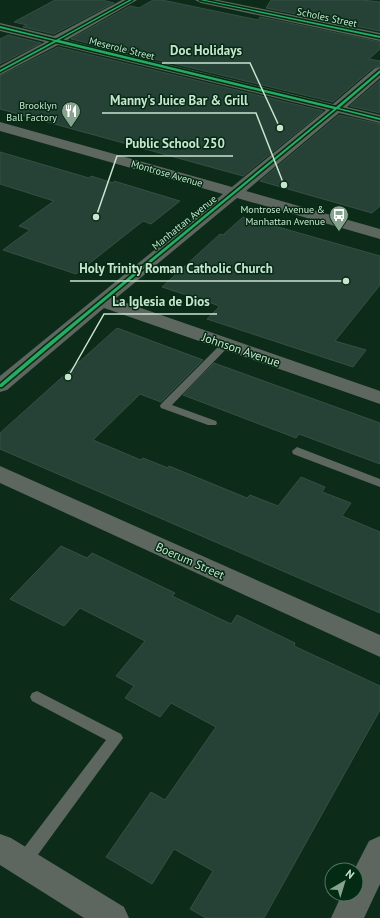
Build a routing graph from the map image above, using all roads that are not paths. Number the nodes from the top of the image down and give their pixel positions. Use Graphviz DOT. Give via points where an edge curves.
graph roads {
  1 [pos="131,0"];
  2 [pos="201,0"];
  3 [pos="0,28"];
  4 [pos="380,37"];
  5 [pos="56,41"];
  6 [pos="0,71"];
  7 [pos="380,72"];
  8 [pos="337,109"];
  9 [pos="380,119"];
  10 [pos="0,126"];
  11 [pos="234,193"];
  12 [pos="380,234"];
  13 [pos="102,301"];
  14 [pos="226,344"];
  15 [pos="0,386"];
  16 [pos="380,398"];
  17 [pos="212,423"];
  18 [pos="297,451"];
  19 [pos="0,474"];
  20 [pos="380,483"];
  21 [pos="380,647"];
  22 [pos="37,697"];
  23 [pos="380,851"];
  24 [pos="11,855"];
  25 [pos="113,918"];
  26 [pos="347,918"];
  1 -- 5 [label="street"];
  2 -- 4 [label="street, Scholes Street"];
  3 -- 5 [label="street, Meserole Street"];
  5 -- 6 [label="street"];
  5 -- 8 [label="street, Meserole Street"];
  7 -- 8 [label="street, Manhattan Avenue"];
  8 -- 9 [label="street, Meserole Street"];
  8 -- 11 [label="street, Manhattan Avenue"];
  10 -- 11 [label="street, Montrose Avenue"];
  11 -- 12 [label="street, Montrose Avenue"];
  11 -- 13 [label="street, Manhattan Avenue"];
  13 -- 14 [label="street, Johnson Avenue"];
  13 -- 15 [label="street, Manhattan Avenue"];
  14 -- 16 [label="street, Johnson Avenue"];
  14 -- 17 [label="lane" via="165,406"];
  18 -- 20 [label="lane"];
  19 -- 21 [label="street, Boerum Street"];
  22 -- 24 [label="lane" via="116,738"];
  23 -- 26 [label="street"];
  24 -- 25 [label="street"];
}
